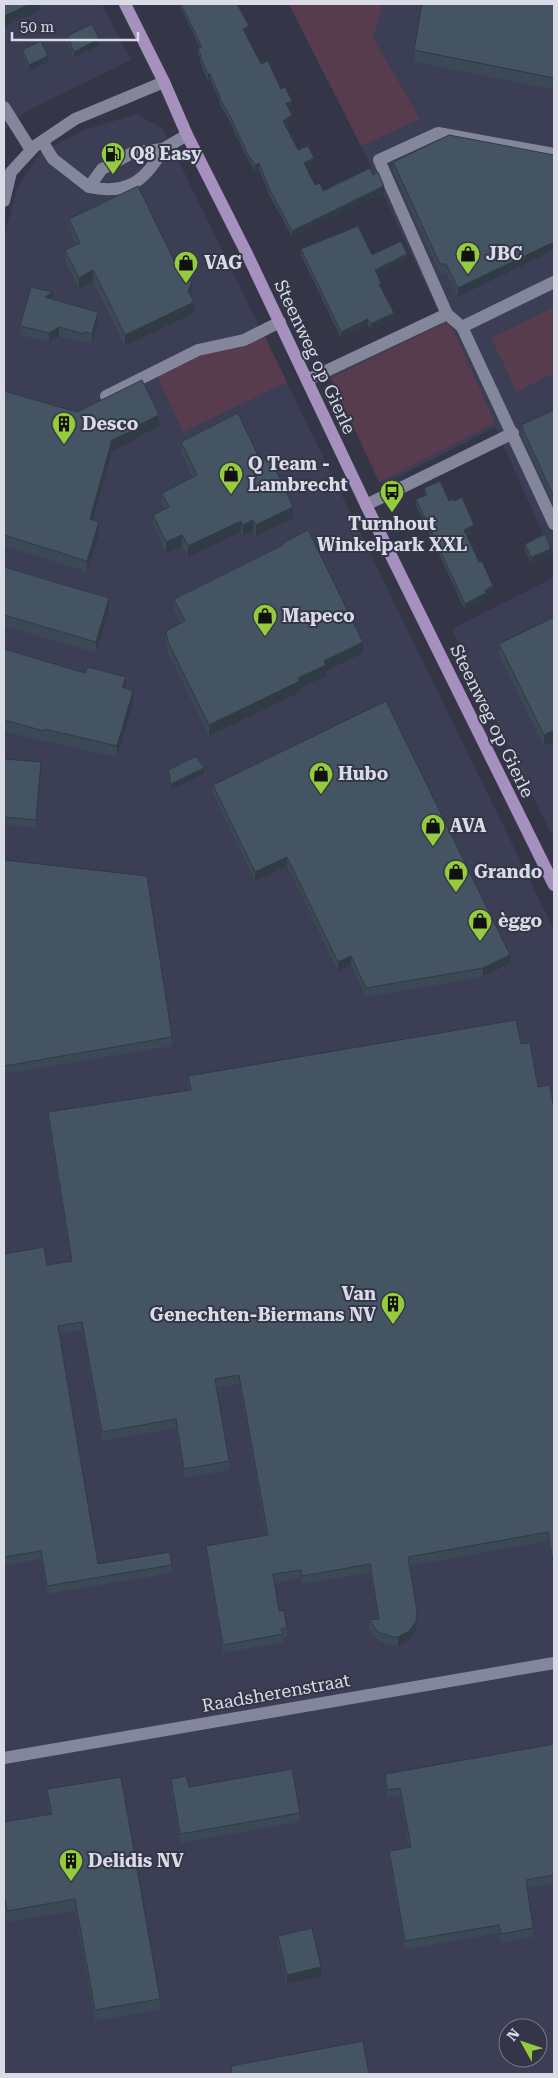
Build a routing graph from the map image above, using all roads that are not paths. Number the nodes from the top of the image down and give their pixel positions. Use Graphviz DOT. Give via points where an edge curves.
graph roads {
  1 [pos="125,4"];
  2 [pos="164,82"];
  3 [pos="4,108"];
  4 [pos="187,135"];
  5 [pos="42,141"];
  6 [pos="162,149"];
  7 [pos="32,150"];
  8 [pos="554,154"];
  9 [pos="89,187"];
  10 [pos="4,201"];
  11 [pos="554,282"];
  12 [pos="447,314"];
  13 [pos="280,322"];
  14 [pos="462,327"];
  15 [pos="307,380"];
  16 [pos="106,396"];
  17 [pos="513,433"];
  18 [pos="366,505"];
  19 [pos="554,524"];
  20 [pos="554,886"];
  21 [pos="554,1663"];
  22 [pos="4,1758"];
  1 -- 2 [label="main road, Steenweg op Gierle"];
  2 -- 4 [label="main road, Steenweg op Gierle"];
  2 -- 5 [label="street" via="76,119"];
  3 -- 7 [label="street"];
  4 -- 6 [label="street"];
  4 -- 13 [label="main road, Steenweg op Gierle"];
  5 -- 7 [label="street"];
  5 -- 9 [label="street" via="53,159"];
  6 -- 9 [label="street" via="132,153 102,169"];
  6 -- 9 [label="street" via="143,178 119,190"];
  7 -- 10 [label="street" via="12,172"];
  8 -- 12 [label="street" via="438,132 380,160"];
  11 -- 14 [label="street"];
  12 -- 14 [label="street"];
  12 -- 15 [label="street"];
  13 -- 15 [label="main road, Steenweg op Gierle"];
  13 -- 16 [label="street" via="244,340 198,350"];
  14 -- 17 [label="street"];
  15 -- 18 [label="main road, Steenweg op Gierle"];
  17 -- 18 [label="street"];
  17 -- 19 [label="street"];
  18 -- 20 [label="main road, Steenweg op Gierle"];
  21 -- 22 [label="street, Raadsherenstraat"];
}
